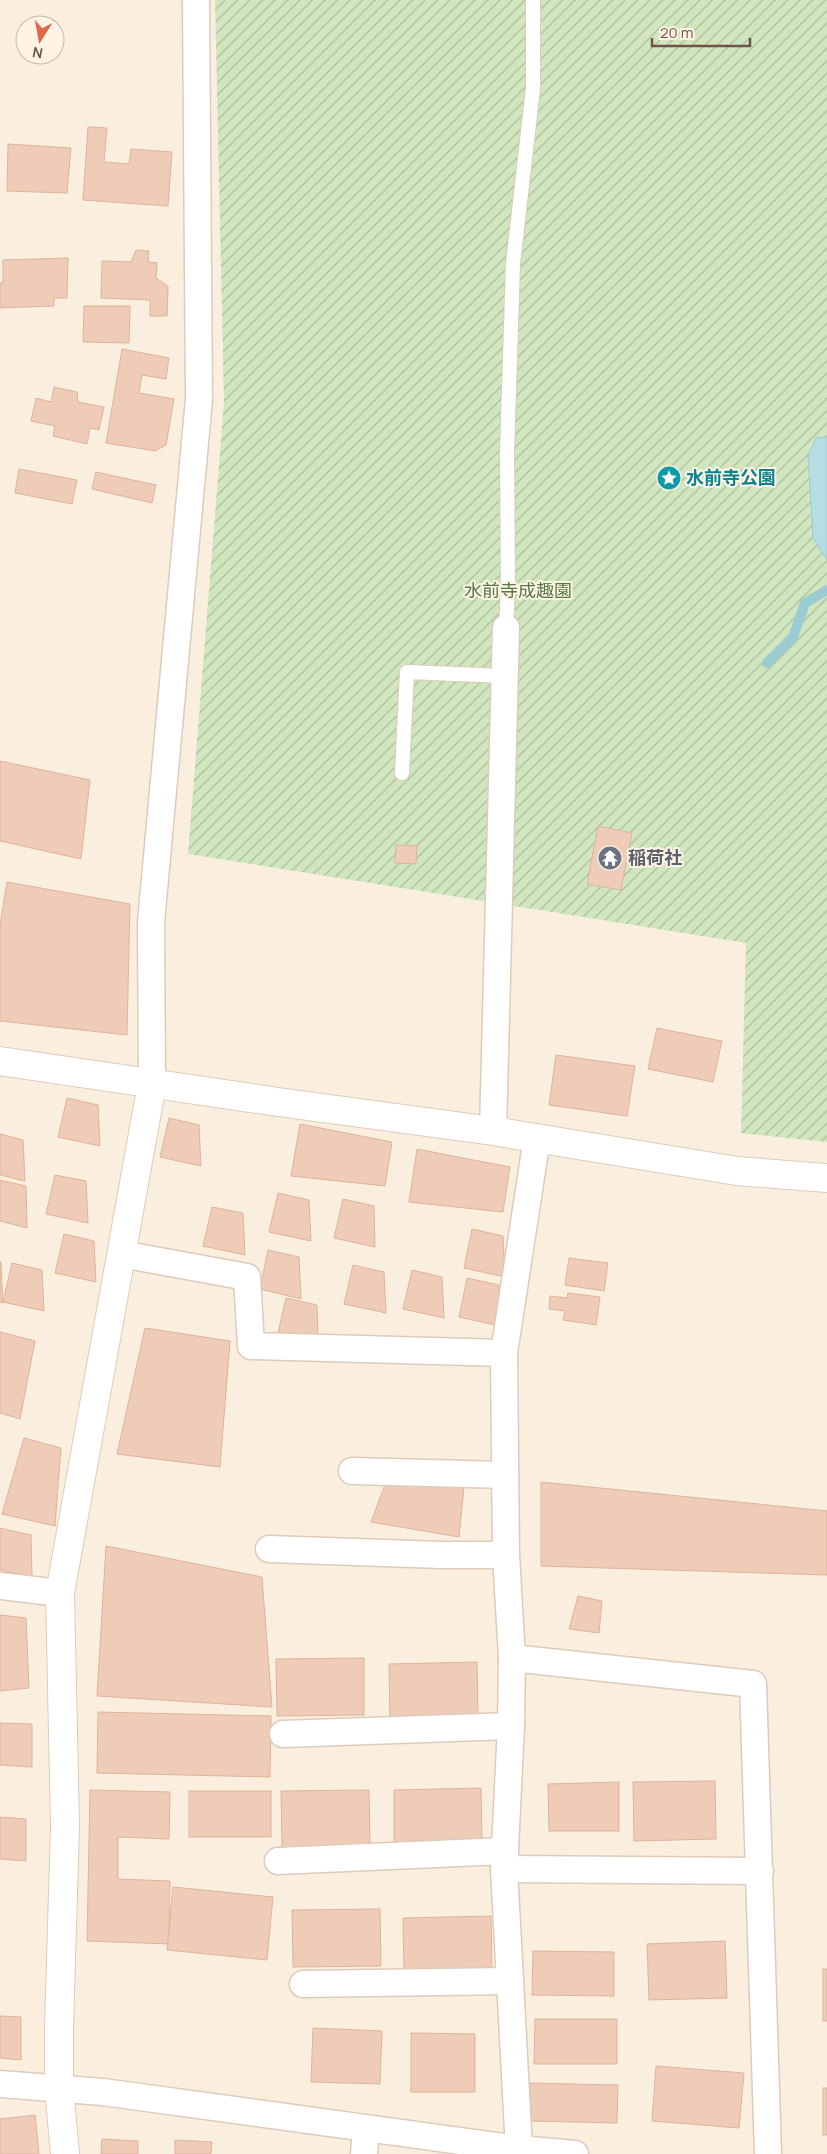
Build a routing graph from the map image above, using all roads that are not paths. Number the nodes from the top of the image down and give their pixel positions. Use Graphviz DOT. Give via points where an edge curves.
graph roads {
  1 [pos="196,0"];
  2 [pos="532,0"];
  3 [pos="506,628"];
  4 [pos="504,676"];
  5 [pos="402,774"];
  6 [pos="0,1061"];
  7 [pos="152,1084"];
  8 [pos="493,1131"];
  9 [pos="537,1138"];
  10 [pos="827,1178"];
  11 [pos="121,1254"];
  12 [pos="504,1353"];
  13 [pos="352,1471"];
  14 [pos="505,1475"];
  15 [pos="269,1549"];
  16 [pos="506,1555"];
  17 [pos="0,1586"];
  18 [pos="60,1593"];
  19 [pos="512,1658"];
  20 [pos="511,1726"];
  21 [pos="283,1734"];
  22 [pos="505,1860"];
  23 [pos="278,1861"];
  24 [pos="760,1871"];
  25 [pos="510,1981"];
  26 [pos="303,1984"];
  27 [pos="0,2084"];
  28 [pos="59,2088"];
  29 [pos="365,2141"];
  30 [pos="519,2149"];
  31 [pos="566,2153"];
  32 [pos="65,2154"];
  33 [pos="768,2154"];
  1 -- 7 [label="street" via="199,399 151,922"];
  2 -- 3 [label="lane" via="533,88 513,264"];
  3 -- 4 [label="street"];
  4 -- 5 [label="lane" via="407,672"];
  4 -- 8 [label="street"];
  6 -- 7 [label="street"];
  7 -- 8 [label="street"];
  7 -- 11 [label="street"];
  8 -- 9 [label="street"];
  9 -- 10 [label="street" via="737,1171"];
  9 -- 12 [label="street"];
  11 -- 12 [label="street" via="247,1277 251,1346"];
  11 -- 18 [label="street"];
  12 -- 14 [label="street"];
  13 -- 14 [label="street"];
  14 -- 16 [label="street"];
  15 -- 16 [label="street"];
  16 -- 19 [label="street"];
  17 -- 18 [label="street"];
  18 -- 28 [label="street" via="66,1826"];
  19 -- 20 [label="street"];
  19 -- 24 [label="street" via="753,1684"];
  20 -- 21 [label="street"];
  20 -- 22 [label="street"];
  22 -- 23 [label="street"];
  22 -- 24 [label="street"];
  22 -- 25 [label="street"];
  24 -- 33 [label="street"];
  25 -- 26 [label="street"];
  25 -- 30 [label="street"];
  27 -- 28 [label="street"];
  28 -- 29 [label="street" via="103,2092"];
  28 -- 32 [label="street"];
  29 -- 30 [label="street"];
  30 -- 31 [label="street"];
}
